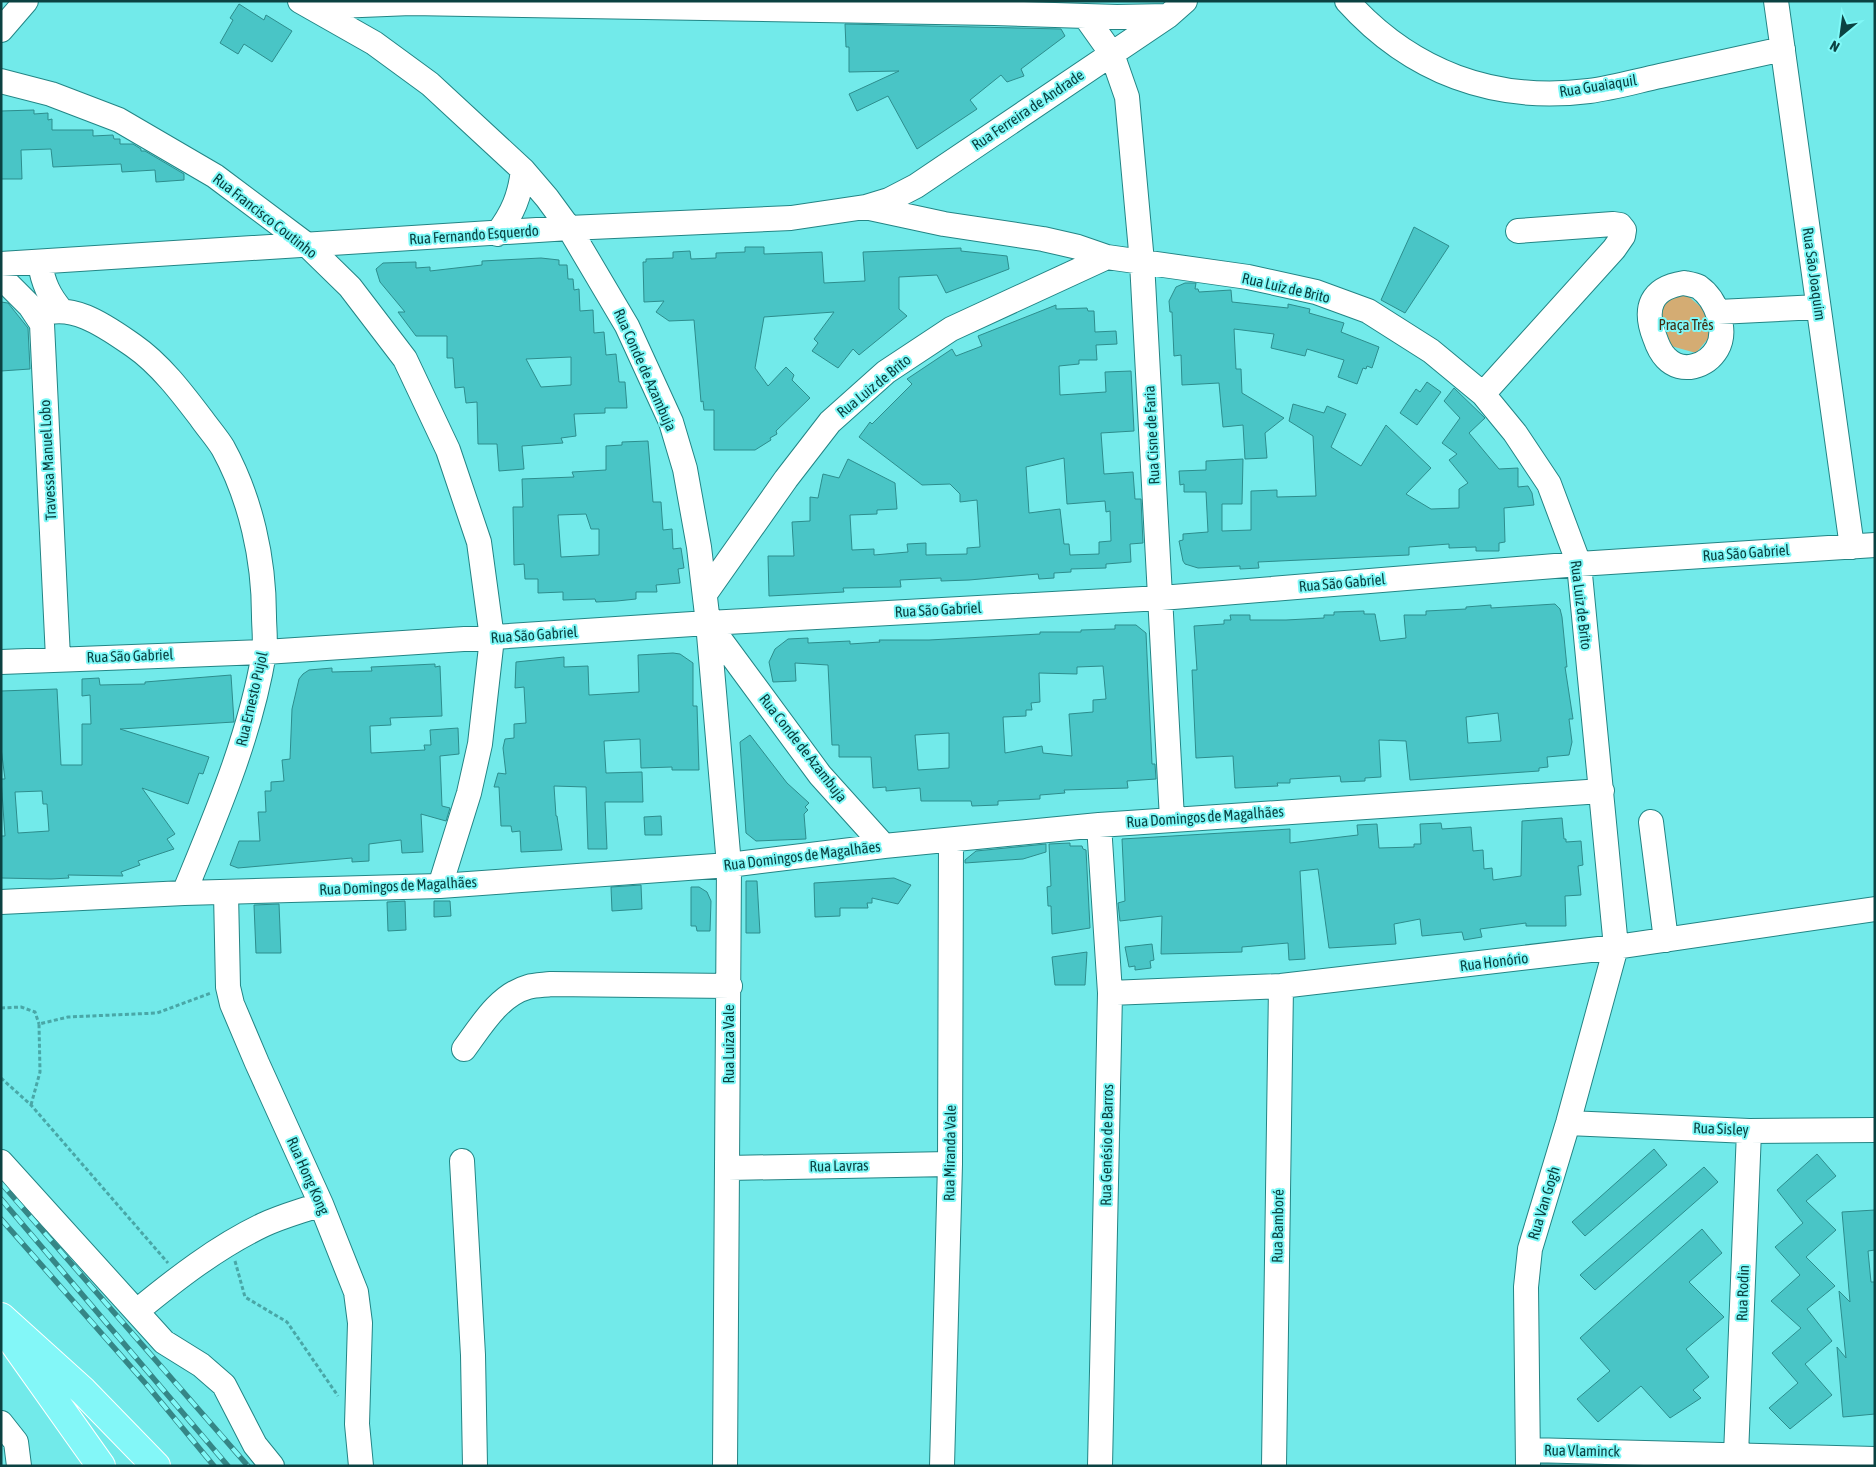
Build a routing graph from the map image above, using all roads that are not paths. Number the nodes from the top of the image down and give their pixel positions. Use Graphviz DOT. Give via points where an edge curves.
graph roads {
  1 [pos="26,1"];
  2 [pos="1346,1"];
  3 [pos="1776,1"];
  4 [pos="306,4"];
  5 [pos="1176,9"];
  6 [pos="1085,16"];
  7 [pos="1116,17"];
  8 [pos="1,30"];
  9 [pos="1783,49"];
  10 [pos="1112,54"];
  11 [pos="1,80"];
  12 [pos="523,170"];
  13 [pos="927,179"];
  14 [pos="864,208"];
  15 [pos="944,224"];
  16 [pos="569,228"];
  17 [pos="1518,232"];
  18 [pos="497,234"];
  19 [pos="307,246"];
  20 [pos="1107,258"];
  21 [pos="1142,262"];
  22 [pos="40,263"];
  23 [pos="1,264"];
  24 [pos="1,277"];
  25 [pos="1818,307"];
  26 [pos="62,311"];
  27 [pos="1718,312"];
  28 [pos="38,316"];
  29 [pos="1482,394"];
  30 [pos="1863,546"];
  31 [pos="1579,564"];
  32 [pos="705,594"];
  33 [pos="1161,598"];
  34 [pos="708,623"];
  35 [pos="492,638"];
  36 [pos="265,652"];
  37 [pos="58,658"];
  38 [pos="1,662"];
  39 [pos="1602,791"];
  40 [pos="1172,819"];
  41 [pos="1650,822"];
  42 [pos="1099,825"];
  43 [pos="951,840"];
  44 [pos="884,846"];
  45 [pos="729,865"];
  46 [pos="440,886"];
  47 [pos="184,893"];
  48 [pos="226,893"];
  49 [pos="1,902"];
  50 [pos="1875,908"];
  51 [pos="1666,940"];
  52 [pos="1616,947"];
  53 [pos="730,986"];
  54 [pos="1282,986"];
  55 [pos="1110,993"];
  56 [pos="464,1049"];
  57 [pos="1568,1123"];
  58 [pos="1749,1130"];
  59 [pos="1875,1130"];
  60 [pos="462,1161"];
  61 [pos="1,1162"];
  62 [pos="950,1164"];
  63 [pos="728,1168"];
  64 [pos="321,1204"];
  65 [pos="136,1311"];
  66 [pos="1,1317"];
  67 [pos="1,1324"];
  68 [pos="1,1423"];
  69 [pos="1736,1455"];
  70 [pos="1528,1458"];
  71 [pos="1875,1459"];
  72 [pos="13,1463"];
  73 [pos="101,1466"];
  74 [pos="156,1466"];
  75 [pos="272,1466"];
  76 [pos="361,1466"];
  77 [pos="475,1466"];
  78 [pos="725,1466"];
  79 [pos="942,1466"];
  80 [pos="1100,1466"];
  81 [pos="1274,1466"];
  1 -- 8 [label="street"];
  2 -- 9 [label="street, Rua Guaiaquil" via="1367,24 1410,55 1452,76 1490,89 1542,94 1590,91"];
  3 -- 9 [label="street, Rua São Joaquim"];
  4 -- 6 [label="street" via="411,3"];
  4 -- 12 [label="street, Rua Conde de Azambuja" via="374,43 430,84"];
  5 -- 7 [label="street"];
  5 -- 10 [label="street, Rua Ferreira de Andrade"];
  6 -- 7 [label="street"];
  6 -- 10 [label="street"];
  7 -- 10 [label="street"];
  9 -- 25 [label="street, Rua São Joaquim"];
  10 -- 13 [label="street, Rua Ferreira de Andrade"];
  10 -- 21 [label="street, Rua Cisne de Faria" via="1127,97"];
  11 -- 19 [label="street, Rua Francisco Coutinho" via="51,94 118,120 214,176"];
  12 -- 16 [label="street, Rua Conde de Azambuja"];
  12 -- 18 [label="street" via="521,192"];
  13 -- 14 [label="street, Rua Ferreira de Andrade" via="888,200"];
  13 -- 15 [label="street" via="929,208"];
  14 -- 15 [label="street, Rua Fernando Esquerdo"];
  14 -- 16 [label="street, Rua Fernando Esquerdo" via="791,218"];
  15 -- 20 [label="street, Rua Fernando Esquerdo" via="1043,239"];
  16 -- 18 [label="street, Rua Fernando Esquerdo"];
  16 -- 32 [label="street, Rua Conde de Azambuja" via="627,326 671,422 685,469"];
  17 -- 29 [label="street" via="1613,224 1624,230 1614,249"];
  18 -- 19 [label="street, Rua Fernando Esquerdo"];
  19 -- 22 [label="street, Rua Fernando Esquerdo"];
  19 -- 35 [label="street, Rua Francisco Coutinho" via="350,287 405,359 448,450 479,542"];
  20 -- 21 [label="street, Rua Luiz de Brito"];
  20 -- 32 [label="street, Rua Luiz de Brito" via="951,329 886,372 830,422"];
  21 -- 29 [label="street, Rua Luiz de Brito" via="1248,277 1316,292 1368,311 1431,351"];
  21 -- 33 [label="street, Rua Cisne de Faria"];
  22 -- 23 [label="street, Rua Fernando Esquerdo"];
  22 -- 26 [label="street" via="50,297"];
  24 -- 28 [label="street"];
  25 -- 27 [label="street"];
  25 -- 30 [label="street, Rua São Joaquim"];
  26 -- 28 [label="street, Rua Ernesto Pujol" via="50,310"];
  26 -- 36 [label="street, Rua Ernesto Pujol" via="109,329 144,353 188,402 223,448 259,544"];
  28 -- 37 [label="street, Travessa Manuel Lobo" via="42,324"];
  29 -- 31 [label="street, Rua Luiz de Brito" via="1515,433 1549,484"];
  30 -- 31 [label="street, Rua São Gabriel"];
  31 -- 33 [label="street, Rua São Gabriel"];
  31 -- 39 [label="street, Rua Luiz de Brito"];
  32 -- 34 [label="street, Rua Conde de Azambuja"];
  33 -- 34 [label="street, Rua São Gabriel"];
  33 -- 40 [label="street, Rua Cisne de Faria"];
  34 -- 35 [label="street, Rua São Gabriel"];
  34 -- 44 [label="street, Rua Conde de Azambuja" via="820,775"];
  34 -- 45 [label="street, Rua Luiza Vale"];
  35 -- 36 [label="street, Rua São Gabriel"];
  35 -- 46 [label="street, Rua Francisco Coutinho" via="480,744 469,793"];
  36 -- 37 [label="street, Rua São Gabriel"];
  36 -- 47 [label="street, Rua Ernesto Pujol" via="244,740"];
  37 -- 38 [label="street, Rua São Gabriel"];
  39 -- 40 [label="street, Rua Domingos de Magalhães"];
  39 -- 52 [label="street, Rua Luiz de Brito"];
  40 -- 42 [label="street, Rua Domingos de Magalhães"];
  41 -- 51 [label="street"];
  42 -- 43 [label="street, Rua Domingos de Magalhães"];
  42 -- 55 [label="street, Rua Genésio de Barros"];
  43 -- 44 [label="street, Rua Domingos de Magalhães"];
  43 -- 62 [label="street, Rua Miranda Vale"];
  44 -- 45 [label="street, Rua Domingos de Magalhães"];
  45 -- 46 [label="street, Rua Domingos de Magalhães"];
  45 -- 53 [label="street, Rua Luiza Vale"];
  46 -- 48 [label="street, Rua Domingos de Magalhães"];
  47 -- 48 [label="street, Rua Domingos de Magalhães"];
  47 -- 49 [label="street, Rua Domingos de Magalhães"];
  48 -- 64 [label="street, Rua Hong Kong" via="228,987 240,1026"];
  50 -- 51 [label="street, Rua Honório"];
  51 -- 52 [label="street, Rua Honório"];
  52 -- 54 [label="street, Rua Honório"];
  52 -- 57 [label="street, Rua Van Gogh"];
  53 -- 56 [label="street" via="551,984 528,987 510,995 497,1006"];
  53 -- 63 [label="street, Rua Luiza Vale"];
  54 -- 55 [label="street, Rua Honório"];
  54 -- 81 [label="street, Rua Bamboré"];
  55 -- 80 [label="street, Rua Genésio de Barros"];
  57 -- 58 [label="street, Rua Sisley"];
  57 -- 70 [label="street, Rua Van Gogh" via="1530,1249 1526,1287"];
  58 -- 59 [label="street, Rua Sisley"];
  58 -- 69 [label="street, Rua Rodin"];
  60 -- 77 [label="street" via="474,1355"];
  61 -- 65 [label="street"];
  62 -- 63 [label="street, Rua Lavras"];
  62 -- 79 [label="street, Rua Miranda Vale"];
  63 -- 78 [label="street, Rua Luiza Vale"];
  64 -- 65 [label="street" via="264,1225 230,1243"];
  64 -- 76 [label="street, Rua Hong Kong" via="356,1292 360,1347 357,1424"];
  65 -- 75 [label="street" via="164,1342 201,1365 224,1385 255,1445"];
  66 -- 74 [label="main road" via="83,1391"];
  67 -- 73 [label="main road"];
  68 -- 72 [label="street" via="16,1442"];
  69 -- 70 [label="street, Rua Vlaminck"];
  69 -- 71 [label="street, Rua Vlaminck"];
}
